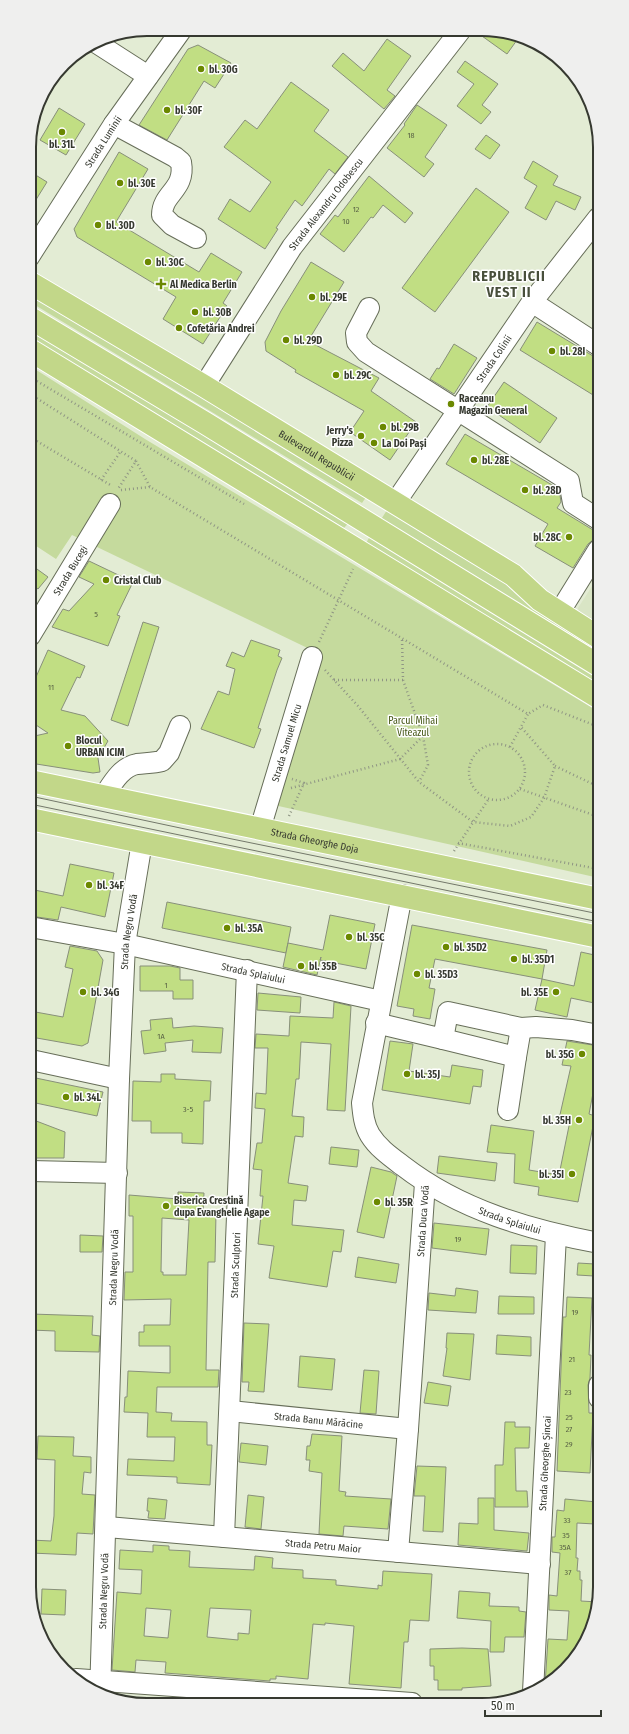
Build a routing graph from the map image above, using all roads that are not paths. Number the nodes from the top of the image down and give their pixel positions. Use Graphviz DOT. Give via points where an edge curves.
graph roads {
  1 [pos="177,36"];
  2 [pos="456,36"];
  3 [pos="101,46"];
  4 [pos="148,76"];
  5 [pos="114,124"];
  6 [pos="593,224"];
  7 [pos="196,238"];
  8 [pos="36,246"];
  9 [pos="36,286"];
  10 [pos="532,302"];
  11 [pos="368,308"];
  12 [pos="36,322"];
  13 [pos="593,342"];
  14 [pos="36,354"];
  15 [pos="204,386"];
  16 [pos="457,411"];
  17 [pos="114,497"];
  18 [pos="395,503"];
  19 [pos="593,515"];
  20 [pos="593,558"];
  21 [pos="559,612"];
  22 [pos="36,626"];
  23 [pos="593,634"];
  24 [pos="312,657"];
  25 [pos="593,662"];
  26 [pos="593,694"];
  27 [pos="180,726"];
  28 [pos="36,782"];
  29 [pos="104,796"];
  30 [pos="36,820"];
  31 [pos="260,829"];
  32 [pos="142,842"];
  33 [pos="402,895"];
  34 [pos="593,898"];
  35 [pos="36,928"];
  36 [pos="593,936"];
  37 [pos="125,944"];
  38 [pos="247,970"];
  39 [pos="381,1001"];
  40 [pos="376,1023"];
  41 [pos="521,1028"];
  42 [pos="593,1034"];
  43 [pos="443,1039"];
  44 [pos="516,1057"];
  45 [pos="36,1061"];
  46 [pos="119,1079"];
  47 [pos="508,1110"];
  48 [pos="36,1171"];
  49 [pos="117,1173"];
  50 [pos="425,1183"];
  51 [pos="556,1235"];
  52 [pos="593,1242"];
  53 [pos="230,1411"];
  54 [pos="408,1430"];
  55 [pos="106,1527"];
  56 [pos="224,1537"];
  57 [pos="398,1552"];
  58 [pos="540,1564"];
  59 [pos="533,1685"];
  60 [pos="101,1688"];
  61 [pos="308,1698"];
  1 -- 4 [label="street, Strada Luminii"];
  2 -- 15 [label="street, Strada Alexandru Odobescu" via="292,247"];
  3 -- 4 [label="street"];
  4 -- 5 [label="street, Strada Luminii"];
  5 -- 7 [label="street" via="181,162 182,176 162,207 162,215 172,225"];
  5 -- 8 [label="street, Strada Luminii"];
  6 -- 10 [label="street, Strada Colinii"];
  9 -- 15 [label="main road, Bulevardul Republicii"];
  10 -- 13 [label="street"];
  10 -- 16 [label="street, Strada Colinii"];
  11 -- 16 [label="street" via="356,333 357,342 366,352"];
  12 -- 25 [label="main road"];
  14 -- 26 [label="main road"];
  15 -- 18 [label="main road, Bulevardul Republicii"];
  16 -- 18 [label="street, Strada Colinii"];
  16 -- 19 [label="street" via="569,481 573,503"];
  17 -- 22 [label="street, Strada Bucegi"];
  18 -- 21 [label="main road, Bulevardul Republicii" via="514,575 540,600"];
  20 -- 21 [label="street"];
  21 -- 23 [label="main road, Bulevardul Republicii"];
  24 -- 31 [label="street, Strada Samuel Micu"];
  27 -- 29 [label="street" via="169,753 162,761 127,767"];
  28 -- 29 [label="main road, Strada Gheorghe Doja"];
  29 -- 31 [label="main road, Strada Gheorghe Doja"];
  30 -- 32 [label="main road"];
  31 -- 34 [label="main road, Strada Gheorghe Doja"];
  32 -- 33 [label="main road"];
  32 -- 37 [label="street, Strada Negru Vodă"];
  33 -- 36 [label="main road"];
  33 -- 39 [label="street, Strada Duca Vodă"];
  35 -- 37 [label="street, Strada Splaiului"];
  37 -- 38 [label="street, Strada Splaiului"];
  37 -- 46 [label="street, Strada Negru Vodă"];
  38 -- 39 [label="street, Strada Splaiului"];
  38 -- 53 [label="street, Strada Sculptori"];
  39 -- 40 [label="street, Strada Duca Vodă"];
  40 -- 43 [label="street"];
  40 -- 50 [label="street, Strada Duca Vodă" via="362,1103 365,1123 377,1144"];
  41 -- 42 [label="street" via="536,1027"];
  41 -- 43 [label="street" via="448,1012"];
  41 -- 44 [label="street"];
  43 -- 44 [label="street"];
  44 -- 47 [label="street"];
  45 -- 46 [label="street"];
  46 -- 49 [label="street, Strada Negru Vodă"];
  48 -- 49 [label="street"];
  49 -- 55 [label="street, Strada Negru Vodă"];
  50 -- 51 [label="street, Strada Splaiului" via="469,1205"];
  50 -- 54 [label="street, Strada Duca Vodă"];
  51 -- 52 [label="street, Strada Splaiului"];
  51 -- 58 [label="street, Strada Gheorghe Șincai"];
  53 -- 54 [label="street, Strada Banu Mărăcine"];
  53 -- 56 [label="street, Strada Sculptori"];
  54 -- 57 [label="street, Strada Duca Vodă"];
  55 -- 56 [label="street, Strada Petru Maior"];
  55 -- 60 [label="street, Strada Negru Vodă"];
  56 -- 57 [label="street, Strada Petru Maior"];
  57 -- 58 [label="street, Strada Petru Maior"];
  58 -- 59 [label="street, Strada Gheorghe Șincai"];
  60 -- 61 [label="street"];
}
